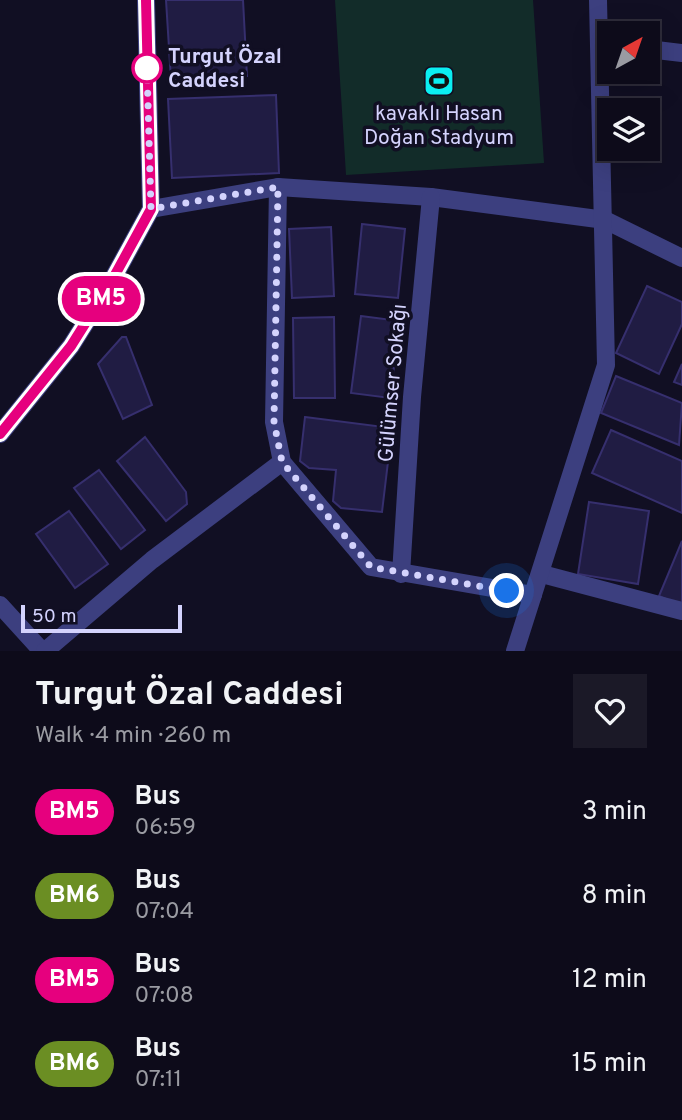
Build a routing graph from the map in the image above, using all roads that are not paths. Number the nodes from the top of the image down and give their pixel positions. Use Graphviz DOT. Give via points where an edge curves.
graph roads {
  1 [pos="146,0"];
  2 [pos="598,0"];
  3 [pos="601,21"];
  4 [pos="660,50"];
  5 [pos="682,53"];
  6 [pos="605,84"];
  7 [pos="278,187"];
  8 [pos="431,197"];
  9 [pos="151,209"];
  10 [pos="605,220"];
  11 [pos="682,258"];
  12 [pos="0,434"];
  13 [pos="282,462"];
  14 [pos="401,574"];
  15 [pos="542,574"];
  16 [pos="533,595"];
  17 [pos="0,605"];
  18 [pos="682,611"];
  19 [pos="44,651"];
  20 [pos="515,651"];
  1 -- 9 [label="street"];
  2 -- 3 [label="street"];
  4 -- 5 [label="street"];
  6 -- 10 [label="street"];
  7 -- 8 [label="street"];
  7 -- 9 [label="street"];
  7 -- 13 [label="street" via="274,422"];
  8 -- 10 [label="street"];
  8 -- 14 [label="street, Gülümser Sokağı"];
  9 -- 12 [label="street" via="71,346"];
  10 -- 11 [label="street"];
  10 -- 15 [label="street" via="606,365"];
  13 -- 14 [label="street" via="371,567"];
  13 -- 19 [label="street" via="152,560"];
  14 -- 16 [label="street"];
  15 -- 16 [label="street"];
  15 -- 18 [label="street"];
  16 -- 20 [label="street"];
  17 -- 19 [label="street"];
}
